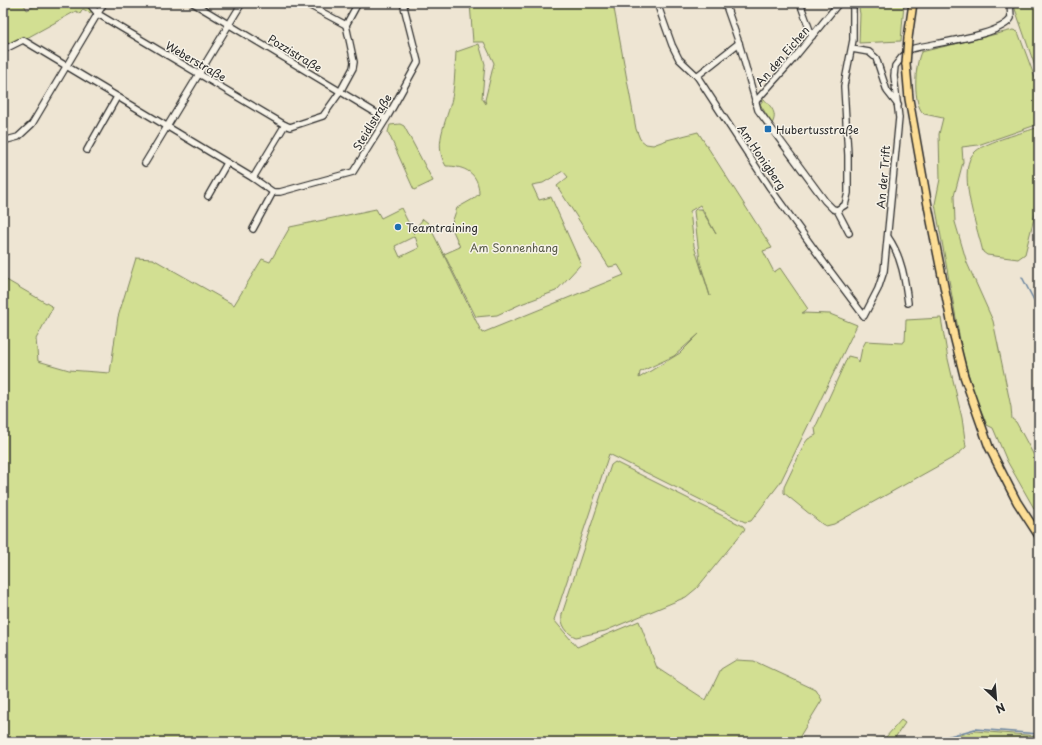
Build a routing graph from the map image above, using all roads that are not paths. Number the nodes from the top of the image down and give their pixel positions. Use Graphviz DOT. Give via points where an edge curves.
graph roads {
  1 [pos="88,3"];
  2 [pos="104,3"];
  3 [pos="193,3"];
  4 [pos="242,3"];
  5 [pos="305,3"];
  6 [pos="358,3"];
  7 [pos="403,3"];
  8 [pos="657,3"];
  9 [pos="725,3"];
  10 [pos="800,3"];
  11 [pos="839,3"];
  12 [pos="853,3"];
  13 [pos="913,3"];
  14 [pos="926,3"];
  15 [pos="930,3"];
  16 [pos="1010,3"];
  17 [pos="98,14"];
  18 [pos="228,25"];
  19 [pos="346,25"];
  20 [pos="812,36"];
  21 [pos="739,43"];
  22 [pos="852,49"];
  23 [pos="3,50"];
  24 [pos="66,66"];
  25 [pos="198,74"];
  26 [pos="697,76"];
  27 [pos="340,92"];
  28 [pos="117,98"];
  29 [pos="755,102"];
  30 [pos="898,105"];
  31 [pos="386,119"];
  32 [pos="285,125"];
  33 [pos="166,126"];
  34 [pos="3,141"];
  35 [pos="87,150"];
  36 [pos="145,163"];
  37 [pos="227,163"];
  38 [pos="253,178"];
  39 [pos="273,192"];
  40 [pos="208,196"];
  41 [pos="837,210"];
  42 [pos="253,229"];
  43 [pos="849,233"];
  44 [pos="888,237"];
  45 [pos="908,303"];
  46 [pos="864,316"];
  47 [pos="1039,536"];
  1 -- 17 [label="street, Weberstraße"];
  2 -- 17 [label="street"];
  3 -- 18 [label="street, Pozzistraße"];
  4 -- 18 [label="street"];
  5 -- 19 [label="street"];
  6 -- 19 [label="street"];
  7 -- 31 [label="street, Steidlstraße" via="418,62"];
  8 -- 26 [label="street, Am Honigberg" via="675,53"];
  9 -- 21 [label="street"];
  10 -- 20 [label="street"];
  11 -- 20 [label="street, An den Eichen"];
  12 -- 22 [label="street"];
  13 -- 47 [label="main road, bridge" via="906,64 909,99 954,336 964,376 989,447"];
  14 -- 15 [label="street"];
  16 -- 30 [label="street, An der Trift" via="1011,18 1003,26 911,49 902,57 895,66 894,76"];
  17 -- 24 [label="street"];
  17 -- 25 [label="street, Weberstraße"];
  18 -- 25 [label="street"];
  18 -- 27 [label="street, Pozzistraße"];
  19 -- 27 [label="street" via="354,62"];
  20 -- 29 [label="street, An den Eichen"];
  21 -- 26 [label="street"];
  21 -- 29 [label="street"];
  22 -- 30 [label="street" via="869,52 876,58 887,91"];
  22 -- 41 [label="street" via="844,86 848,194 844,205"];
  23 -- 24 [label="street" via="23,40"];
  24 -- 28 [label="street"];
  24 -- 34 [label="street" via="28,129 18,137"];
  25 -- 32 [label="street, Weberstraße"];
  25 -- 33 [label="street"];
  26 -- 46 [label="street, Am Honigberg" via="770,188"];
  27 -- 31 [label="street, Pozzistraße"];
  27 -- 32 [label="street" via="323,116 290,127"];
  28 -- 33 [label="street"];
  28 -- 35 [label="street"];
  29 -- 41 [label="street" via="758,110 825,201"];
  30 -- 44 [label="street, An der Trift"];
  31 -- 39 [label="street, Steidlstraße" via="353,172"];
  32 -- 38 [label="street"];
  33 -- 36 [label="street"];
  33 -- 37 [label="street"];
  37 -- 38 [label="street"];
  37 -- 40 [label="street"];
  38 -- 39 [label="street"];
  39 -- 42 [label="street"];
  41 -- 43 [label="street"];
  44 -- 45 [label="street" via="901,263"];
  44 -- 46 [label="street, An der Trift" via="884,271"];
}
